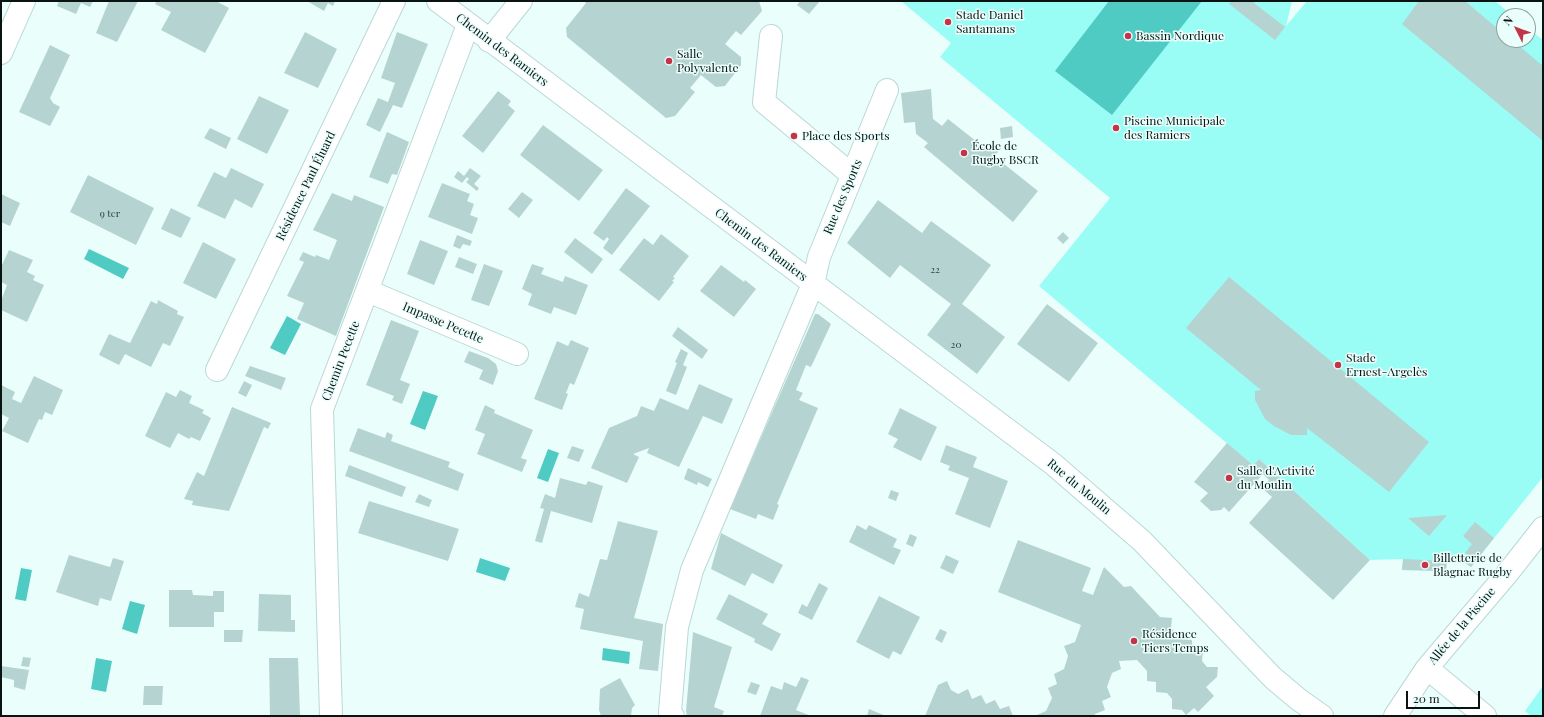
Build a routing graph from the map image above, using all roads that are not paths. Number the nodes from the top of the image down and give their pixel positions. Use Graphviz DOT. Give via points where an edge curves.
graph roads {
  1 [pos="24,1"];
  2 [pos="394,1"];
  3 [pos="438,1"];
  4 [pos="521,1"];
  5 [pos="8,18"];
  6 [pos="468,25"];
  7 [pos="771,36"];
  8 [pos="490,41"];
  9 [pos="1,53"];
  10 [pos="887,90"];
  11 [pos="852,175"];
  12 [pos="813,284"];
  13 [pos="368,291"];
  14 [pos="517,354"];
  15 [pos="217,370"];
  16 [pos="1543,528"];
  17 [pos="1427,668"];
  18 [pos="331,716"];
  19 [pos="673,716"];
  20 [pos="1322,716"];
  21 [pos="1395,716"];
  22 [pos="1485,716"];
  1 -- 5 [label="street"];
  2 -- 15 [label="street, Résidence Paul Éluard"];
  3 -- 6 [label="street, Chemin des Ramiers"];
  4 -- 8 [label="street"];
  5 -- 9 [label="street"];
  6 -- 8 [label="street, Chemin des Ramiers"];
  6 -- 13 [label="street, Chemin Pecette"];
  7 -- 11 [label="street" via="764,102"];
  8 -- 12 [label="street, Chemin des Ramiers"];
  10 -- 11 [label="street, Rue des Sports"];
  11 -- 12 [label="street, Rue des Sports" via="819,257"];
  12 -- 19 [label="street, Chemin des Ramiers" via="692,570 677,627 670,712"];
  12 -- 20 [label="street, Rue du Moulin" via="1053,464 1142,541 1273,678"];
  13 -- 14 [label="street, Impasse Pecette"];
  13 -- 18 [label="street, Chemin Pecette" via="322,409"];
  16 -- 17 [label="street, Allée de la Piscine"];
  17 -- 21 [label="street, Allée de la Piscine"];
  17 -- 22 [label="street"];
}
